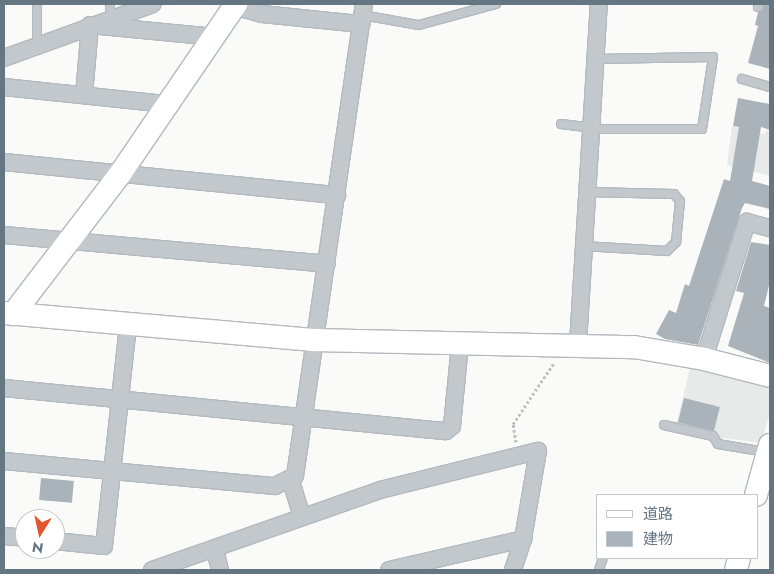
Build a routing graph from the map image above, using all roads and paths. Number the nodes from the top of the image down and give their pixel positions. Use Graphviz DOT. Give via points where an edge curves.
graph roads {
  1 [pos="37,4"];
  2 [pos="153,4"];
  3 [pos="496,4"];
  4 [pos="599,4"];
  5 [pos="235,5"];
  6 [pos="110,10"];
  7 [pos="362,14"];
  8 [pos="90,25"];
  9 [pos="215,37"];
  10 [pos="37,44"];
  11 [pos="4,58"];
  12 [pos="594,59"];
  13 [pos="742,80"];
  14 [pos="4,87"];
  15 [pos="770,87"];
  16 [pos="84,95"];
  17 [pos="167,104"];
  18 [pos="561,124"];
  19 [pos="590,128"];
  20 [pos="4,162"];
  21 [pos="120,174"];
  22 [pos="585,192"];
  23 [pos="337,195"];
  24 [pos="770,228"];
  25 [pos="4,235"];
  26 [pos="69,242"];
  27 [pos="582,246"];
  28 [pos="327,264"];
  29 [pos="7,317"];
  30 [pos="128,325"];
  31 [pos="314,340"];
  32 [pos="460,344"];
  33 [pos="569,344"];
  34 [pos="704,359"];
  35 [pos="770,376"];
  36 [pos="4,388"];
  37 [pos="119,400"];
  38 [pos="304,415"];
  39 [pos="664,425"];
  40 [pos="769,449"];
  41 [pos="520,456"];
  42 [pos="4,461"];
  43 [pos="111,471"];
  44 [pos="291,481"];
  45 [pos="756,494"];
  46 [pos="302,516"];
  47 [pos="523,540"];
  48 [pos="65,542"];
  49 [pos="215,550"];
  50 [pos="152,570"];
  51 [pos="220,570"];
  52 [pos="389,570"];
  53 [pos="513,570"];
  1 -- 10 [label="lane"];
  2 -- 6 [label="street"];
  3 -- 7 [label="lane" via="419,25"];
  4 -- 12 [label="street"];
  5 -- 7 [label="street" via="262,14"];
  5 -- 9 [label="street"];
  6 -- 8 [label="street"];
  7 -- 23 [label="street"];
  8 -- 9 [label="street"];
  8 -- 10 [label="street"];
  8 -- 16 [label="street"];
  9 -- 17 [label="street"];
  10 -- 11 [label="street"];
  12 -- 19 [label="street"];
  12 -- 19 [label="lane" via="713,57 702,129"];
  13 -- 15 [label="lane"];
  14 -- 16 [label="street"];
  16 -- 17 [label="street"];
  17 -- 21 [label="street"];
  18 -- 19 [label="lane"];
  19 -- 22 [label="street"];
  20 -- 21 [label="street"];
  21 -- 23 [label="street"];
  21 -- 26 [label="street"];
  22 -- 27 [label="street"];
  22 -- 27 [label="lane" via="674,194 680,200 676,242 667,251"];
  23 -- 28 [label="street"];
  24 -- 34 [label="street" via="747,222"];
  25 -- 26 [label="street"];
  26 -- 28 [label="street"];
  26 -- 29 [label="street"];
  27 -- 33 [label="street"];
  28 -- 31 [label="street"];
  29 -- 30 [label="street"];
  30 -- 31 [label="street"];
  30 -- 37 [label="street"];
  31 -- 32 [label="street"];
  31 -- 38 [label="street"];
  32 -- 33 [label="street"];
  32 -- 38 [label="street" via="452,426 446,431"];
  33 -- 34 [label="street" via="634,347"];
  33 -- 41 [label="path" via="513,424"];
  34 -- 35 [label="street"];
  36 -- 37 [label="street"];
  37 -- 38 [label="street"];
  37 -- 43 [label="street"];
  38 -- 44 [label="street" via="295,476"];
  39 -- 40 [label="lane" via="712,436 718,444"];
  40 -- 45 [label="street"];
  41 -- 46 [label="street" via="380,490"];
  41 -- 47 [label="street" via="538,451"];
  42 -- 43 [label="street"];
  43 -- 44 [label="street" via="275,486"];
  43 -- 48 [label="street" via="104,546"];
  44 -- 46 [label="street"];
  46 -- 49 [label="street"];
  47 -- 52 [label="street"];
  47 -- 53 [label="street"];
  49 -- 50 [label="street"];
  49 -- 51 [label="street"];
}
